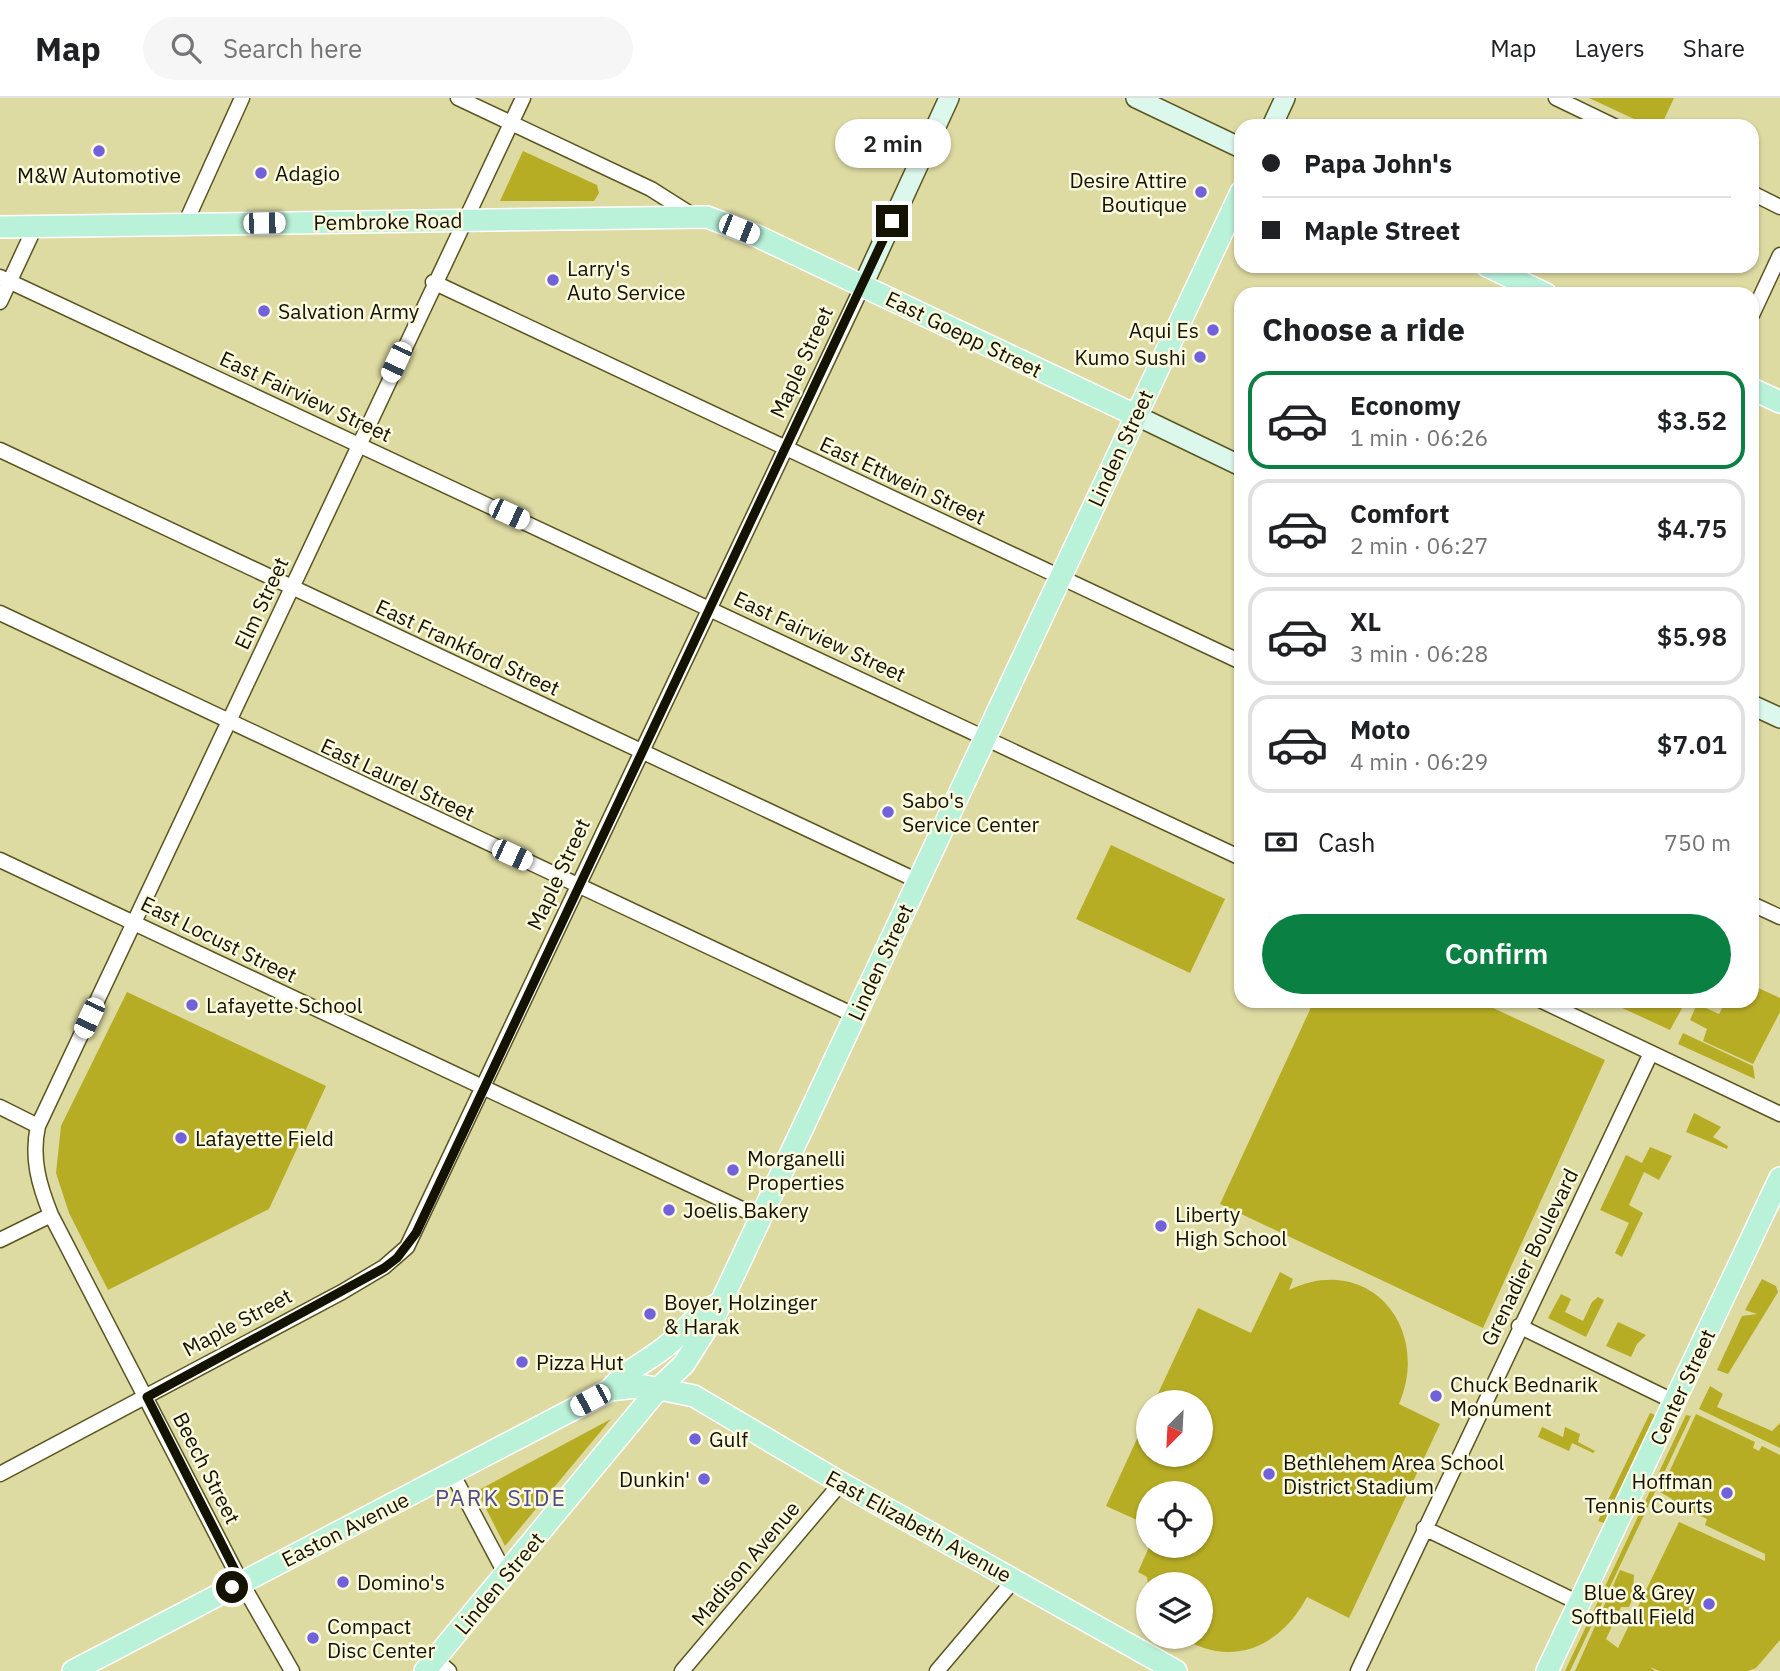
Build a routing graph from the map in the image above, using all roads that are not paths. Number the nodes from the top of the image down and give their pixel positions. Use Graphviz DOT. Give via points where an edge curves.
graph roads {
  1 [pos="242,98"];
  2 [pos="458,98"];
  3 [pos="523,98"];
  4 [pos="949,98"];
  5 [pos="1136,98"];
  6 [pos="1285,98"];
  7 [pos="1556,98"];
  8 [pos="1275,119"];
  9 [pos="1600,119"];
  10 [pos="511,123"];
  11 [pos="1234,145"];
  12 [pos="1759,196"];
  13 [pos="1234,207"];
  14 [pos="1780,207"];
  15 [pos="692,215"];
  16 [pos="467,219"];
  17 [pos="185,224"];
  18 [pos="0,227"];
  19 [pos="35,227"];
  20 [pos="1780,255"];
  21 [pos="1502,273"];
  22 [pos="5,279"];
  23 [pos="433,282"];
  24 [pos="863,285"];
  25 [pos="1531,287"];
  26 [pos="1759,300"];
  27 [pos="0,302"];
  28 [pos="1759,392"];
  29 [pos="1780,402"];
  30 [pos="1135,415"];
  31 [pos="359,444"];
  32 [pos="786,448"];
  33 [pos="0,450"];
  34 [pos="1234,463"];
  35 [pos="1060,578"];
  36 [pos="291,587"];
  37 [pos="709,608"];
  38 [pos="0,613"];
  39 [pos="1234,659"];
  40 [pos="1759,708"];
  41 [pos="1780,718"];
  42 [pos="230,721"];
  43 [pos="987,737"];
  44 [pos="641,752"];
  45 [pos="1234,855"];
  46 [pos="0,860"];
  47 [pos="918,881"];
  48 [pos="578,886"];
  49 [pos="1759,907"];
  50 [pos="1780,917"];
  51 [pos="135,922"];
  52 [pos="1557,1008"];
  53 [pos="856,1016"];
  54 [pos="1651,1053"];
  55 [pos="483,1088"];
  56 [pos="0,1107"];
  57 [pos="1780,1114"];
  58 [pos="38,1126"];
  59 [pos="1780,1178"];
  60 [pos="51,1215"];
  61 [pos="761,1218"];
  62 [pos="0,1240"];
  63 [pos="722,1303"];
  64 [pos="1519,1326"];
  65 [pos="659,1388"];
  66 [pos="610,1390"];
  67 [pos="147,1397"];
  68 [pos="1675,1402"];
  69 [pos="452,1473"];
  70 [pos="0,1474"];
  71 [pos="841,1483"];
  72 [pos="1424,1528"];
  73 [pos="506,1574"];
  74 [pos="1014,1580"];
  75 [pos="241,1582"];
  76 [pos="1579,1603"];
  77 [pos="437,1667"];
  78 [pos="1170,1669"];
  79 [pos="73,1671"];
  80 [pos="292,1671"];
  81 [pos="681,1671"];
  82 [pos="937,1671"];
  83 [pos="1358,1671"];
  84 [pos="1547,1671"];
  1 -- 17 [label="street"];
  2 -- 10 [label="street, East Goepp Street"];
  3 -- 10 [label="street, Elm Street"];
  4 -- 24 [label="street, Maple Street"];
  5 -- 11 [label="street"];
  6 -- 8 [label="street"];
  7 -- 9 [label="street"];
  10 -- 15 [label="street, East Goepp Street" via="651,188"];
  10 -- 16 [label="street, Elm Street"];
  12 -- 14 [label="street"];
  13 -- 30 [label="main road, Linden Street"];
  15 -- 16 [label="main road, Pembroke Road"];
  15 -- 24 [label="main road, East Goepp Street" via="757,236"];
  16 -- 17 [label="main road, Pembroke Road"];
  16 -- 23 [label="street, Elm Street"];
  17 -- 19 [label="main road, Pembroke Road"];
  18 -- 19 [label="main road, Pembroke Road"];
  19 -- 22 [label="street"];
  20 -- 26 [label="street"];
  21 -- 25 [label="main road"];
  22 -- 27 [label="street"];
  22 -- 31 [label="street, East Fairview Street"];
  23 -- 31 [label="street, Elm Street"];
  23 -- 32 [label="street, East Ettwein Street"];
  24 -- 30 [label="main road, East Goepp Street"];
  24 -- 32 [label="street, Maple Street"];
  28 -- 29 [label="main road"];
  30 -- 34 [label="street, East Goepp Street"];
  30 -- 35 [label="main road, Linden Street"];
  31 -- 36 [label="street, Elm Street"];
  31 -- 37 [label="street, East Fairview Street"];
  32 -- 35 [label="street, East Ettwein Street"];
  32 -- 37 [label="street, Maple Street"];
  33 -- 36 [label="street, East Frankford Street"];
  35 -- 39 [label="street, East Ettwein Street"];
  35 -- 43 [label="main road, Linden Street"];
  36 -- 42 [label="street, Elm Street"];
  36 -- 44 [label="street, East Frankford Street"];
  37 -- 43 [label="street, East Fairview Street"];
  37 -- 44 [label="street, Maple Street"];
  38 -- 42 [label="street, East Laurel Street"];
  40 -- 41 [label="street"];
  42 -- 48 [label="street, East Laurel Street"];
  42 -- 51 [label="street, Elm Street"];
  43 -- 45 [label="street, East Fairview Street"];
  43 -- 47 [label="main road, Linden Street"];
  44 -- 47 [label="street, East Frankford Street"];
  44 -- 48 [label="street, Maple Street"];
  46 -- 51 [label="street, East Locust Street"];
  47 -- 53 [label="main road, Linden Street"];
  48 -- 53 [label="street, East Laurel Street"];
  48 -- 55 [label="street, Maple Street"];
  49 -- 50 [label="street"];
  51 -- 55 [label="street, East Locust Street"];
  51 -- 58 [label="street, Elm Street"];
  52 -- 54 [label="street"];
  53 -- 61 [label="main road, Linden Street"];
  54 -- 57 [label="street"];
  54 -- 64 [label="street, Grenadier Boulevard"];
  55 -- 61 [label="street, East Locust Street"];
  55 -- 67 [label="street, Maple Street" via="416,1233 397,1258"];
  56 -- 58 [label="street"];
  58 -- 60 [label="street, Beech Street" via="34,1144 37,1173"];
  59 -- 68 [label="main road, Center Street"];
  60 -- 62 [label="street"];
  60 -- 67 [label="street, Beech Street"];
  61 -- 63 [label="main road, Linden Street"];
  63 -- 65 [label="main road, Linden Street" via="684,1364"];
  63 -- 66 [label="main road" via="702,1311 666,1347 621,1375"];
  64 -- 68 [label="street"];
  64 -- 72 [label="street, Grenadier Boulevard"];
  65 -- 66 [label="main road, Easton Avenue"];
  65 -- 71 [label="main road, East Elizabeth Avenue" via="694,1396"];
  65 -- 73 [label="main road, Linden Street"];
  66 -- 69 [label="main road, Easton Avenue"];
  67 -- 70 [label="street, Maple Street"];
  67 -- 75 [label="street, Beech Street"];
  68 -- 76 [label="main road, Center Street"];
  69 -- 73 [label="street"];
  69 -- 75 [label="main road, Easton Avenue"];
  71 -- 74 [label="main road, East Elizabeth Avenue"];
  71 -- 81 [label="street, Madison Avenue"];
  72 -- 76 [label="street"];
  72 -- 83 [label="street, Grenadier Boulevard"];
  73 -- 77 [label="main road, Linden Street"];
  74 -- 78 [label="main road, East Elizabeth Avenue"];
  74 -- 82 [label="street"];
  75 -- 79 [label="main road, Easton Avenue"];
  75 -- 80 [label="street, Beech Street"];
  76 -- 84 [label="main road, Center Street"];
}
